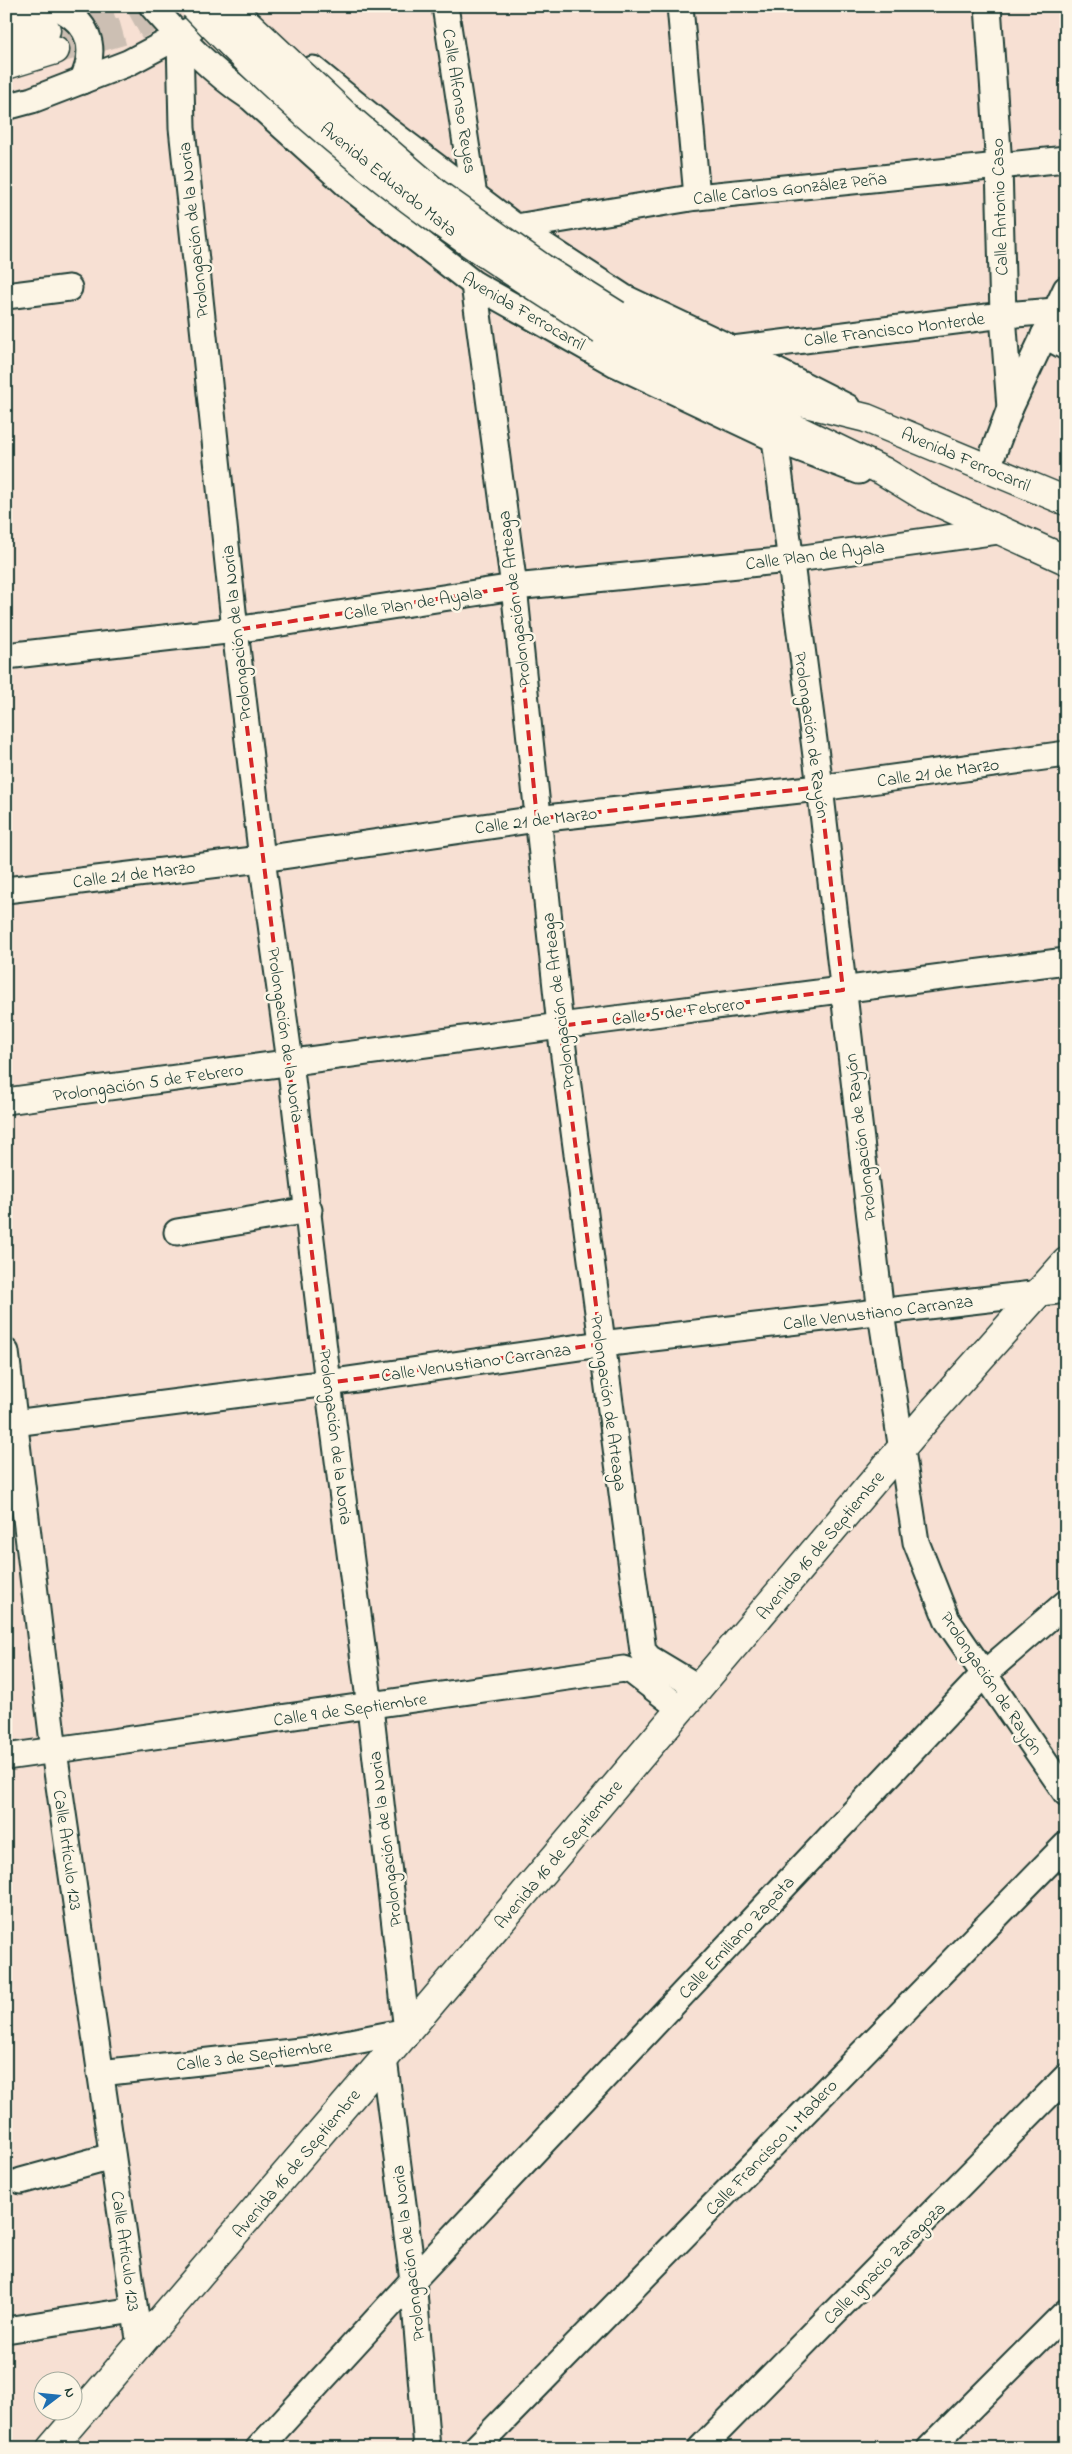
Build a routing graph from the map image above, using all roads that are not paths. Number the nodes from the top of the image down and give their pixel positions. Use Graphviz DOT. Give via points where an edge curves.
graph roads {
  1 [pos="152,6"];
  2 [pos="194,6"];
  3 [pos="228,6"];
  4 [pos="246,6"];
  5 [pos="445,6"];
  6 [pos="680,6"];
  7 [pos="988,6"];
  8 [pos="51,23"];
  9 [pos="6,24"];
  10 [pos="180,38"];
  11 [pos="6,43"];
  12 [pos="293,51"];
  13 [pos="6,65"];
  14 [pos="82,81"];
  15 [pos="251,98"];
  16 [pos="6,107"];
  17 [pos="1066,159"];
  18 [pos="999,166"];
  19 [pos="474,196"];
  20 [pos="697,197"];
  21 [pos="516,227"];
  22 [pos="474,284"];
  23 [pos="69,288"];
  24 [pos="6,296"];
  25 [pos="1061,300"];
  26 [pos="1003,315"];
  27 [pos="610,323"];
  28 [pos="1044,335"];
  29 [pos="1066,347"];
  30 [pos="733,349"];
  31 [pos="1010,408"];
  32 [pos="866,418"];
  33 [pos="775,440"];
  34 [pos="988,467"];
  35 [pos="924,496"];
  36 [pos="1066,501"];
  37 [pos="998,531"];
  38 [pos="789,560"];
  39 [pos="1066,560"];
  40 [pos="514,587"];
  41 [pos="235,630"];
  42 [pos="6,656"];
  43 [pos="1066,754"];
  44 [pos="820,788"];
  45 [pos="537,819"];
  46 [pos="262,859"];
  47 [pos="6,890"];
  48 [pos="1066,961"];
  49 [pos="843,990"];
  50 [pos="560,1026"];
  51 [pos="290,1062"];
  52 [pos="6,1101"];
  53 [pos="309,1210"];
  54 [pos="177,1232"];
  55 [pos="1066,1262"];
  56 [pos="1066,1290"];
  57 [pos="1038,1293"];
  58 [pos="881,1313"];
  59 [pos="601,1344"];
  60 [pos="6,1352"];
  61 [pos="328,1383"];
  62 [pos="11,1423"];
  63 [pos="901,1450"];
  64 [pos="1066,1603"];
  65 [pos="985,1673"];
  66 [pos="699,1688"];
  67 [pos="370,1707"];
  68 [pos="681,1709"];
  69 [pos="54,1751"];
  70 [pos="6,1757"];
  71 [pos="1066,1793"];
  72 [pos="1066,1845"];
  73 [pos="407,2031"];
  74 [pos="384,2059"];
  75 [pos="100,2073"];
  76 [pos="1066,2077"];
  77 [pos="112,2156"];
  78 [pos="21,2181"];
  79 [pos="413,2280"];
  80 [pos="134,2310"];
  81 [pos="1066,2312"];
  82 [pos="6,2330"];
  83 [pos="140,2346"];
  84 [pos="51,2448"];
  85 [pos="259,2448"];
  86 [pos="427,2448"];
  87 [pos="476,2448"];
  88 [pos="701,2448"];
  89 [pos="930,2448"];
  1 -- 10 [label="street, Avenida Ferrocarril"];
  2 -- 27 [label="main road, Avenida Eduardo Mata, bridge" via="263,74 356,156 462,238"];
  3 -- 10 [label="street"];
  3 -- 27 [label="main road, Avenida Eduardo Mata, bridge" via="352,121 437,194 542,268"];
  4 -- 12 [label="street, Avenida Ferrocarril"];
  5 -- 19 [label="street, Calle Alfonso Reyes"];
  6 -- 20 [label="street"];
  7 -- 18 [label="street, Calle Antonio Caso"];
  8 -- 9 [label="street"];
  8 -- 11 [label="main road"];
  8 -- 13 [label="main road"];
  8 -- 14 [label="street" via="67,12 88,35 89,67"];
  10 -- 14 [label="street"];
  10 -- 15 [label="street, Avenida Ferrocarril"];
  10 -- 41 [label="street, Prolongación de la Noria" via="182,128"];
  12 -- 15 [label="street" via="266,50 246,60 241,66 241,76"];
  12 -- 19 [label="street, Avenida Ferrocarril" via="385,128"];
  14 -- 16 [label="street"];
  15 -- 22 [label="street, Avenida Ferrocarril" via="352,189"];
  17 -- 18 [label="street, Calle Carlos González Peña"];
  18 -- 20 [label="street, Calle Carlos González Peña"];
  18 -- 26 [label="street, Calle Antonio Caso"];
  19 -- 21 [label="street, Avenida Ferrocarril"];
  20 -- 21 [label="street, Calle Carlos González Peña"];
  21 -- 30 [label="street, Avenida Ferrocarril" via="623,297"];
  22 -- 33 [label="street, Avenida Ferrocarril" via="616,364"];
  22 -- 40 [label="street, Prolongación de Arteaga"];
  23 -- 24 [label="street"];
  25 -- 26 [label="street, Calle Francisco Monterde"];
  25 -- 28 [label="street"];
  26 -- 30 [label="street, Calle Francisco Monterde"];
  26 -- 31 [label="street, Calle Antonio Caso"];
  27 -- 32 [label="main road, Avenida Ferrocarril" via="789,399"];
  27 -- 35 [label="main road, Avenida Ferrocarril" via="761,412 883,471"];
  28 -- 29 [label="street"];
  28 -- 31 [label="street"];
  30 -- 32 [label="street, Avenida Ferrocarril"];
  31 -- 34 [label="street"];
  32 -- 34 [label="main road, Avenida Ferrocarril"];
  33 -- 35 [label="street, Avenida Ferrocarril"];
  33 -- 38 [label="street, Prolongación de Rayón"];
  34 -- 36 [label="main road, Avenida Ferrocarril"];
  35 -- 37 [label="main road, Avenida Ferrocarril"];
  37 -- 38 [label="street, Calle Plan de Ayala"];
  37 -- 39 [label="main road, Avenida Ferrocarril"];
  38 -- 40 [label="street, Calle Plan de Ayala"];
  38 -- 44 [label="street, Prolongación de Rayón"];
  40 -- 41 [label="street, Calle Plan de Ayala"];
  40 -- 45 [label="street, Prolongación de Arteaga"];
  41 -- 42 [label="street, Calle Plan de Ayala"];
  41 -- 46 [label="street, Prolongación de la Noria"];
  43 -- 44 [label="street, Calle 21 de Marzo"];
  44 -- 45 [label="street, Calle 21 de Marzo"];
  44 -- 49 [label="street, Prolongación de Rayón"];
  45 -- 46 [label="street, Calle 21 de Marzo"];
  45 -- 50 [label="street, Prolongación de Arteaga"];
  46 -- 47 [label="street, Calle 21 de Marzo"];
  46 -- 51 [label="street, Prolongación de la Noria"];
  48 -- 49 [label="street, Calle 5 de Febrero"];
  49 -- 50 [label="street, Calle 5 de Febrero"];
  49 -- 58 [label="street, Prolongación de Rayón"];
  50 -- 51 [label="street, Calle 5 de Febrero"];
  50 -- 59 [label="street, Prolongación de Arteaga"];
  51 -- 52 [label="street, Prolongación 5 de Febrero"];
  51 -- 53 [label="street, Prolongación de la Noria"];
  53 -- 54 [label="street"];
  53 -- 61 [label="street, Prolongación de la Noria"];
  55 -- 57 [label="main road, Avenida 16 de Septiembre"];
  56 -- 57 [label="street, Calle Venustiano Carranza"];
  57 -- 58 [label="street, Calle Venustiano Carranza"];
  57 -- 63 [label="main road, Avenida 16 de Septiembre"];
  58 -- 59 [label="street, Calle Venustiano Carranza"];
  58 -- 63 [label="street, Prolongación de Rayón"];
  59 -- 61 [label="street, Calle Venustiano Carranza"];
  59 -- 66 [label="street, Prolongación de Arteaga" via="644,1651 649,1658"];
  60 -- 62 [label="street, Calle Artículo 123"];
  61 -- 62 [label="street, Calle Venustiano Carranza"];
  61 -- 67 [label="street, Prolongación de la Noria"];
  62 -- 69 [label="street, Calle Artículo 123"];
  63 -- 65 [label="street, Prolongación de Rayón" via="916,1542 947,1620"];
  63 -- 66 [label="main road, Avenida 16 de Septiembre"];
  64 -- 65 [label="street, Calle Emiliano Zapata"];
  65 -- 71 [label="street, Prolongación de Rayón"];
  65 -- 79 [label="street, Calle Emiliano Zapata"];
  66 -- 68 [label="main road, Avenida 16 de Septiembre"];
  67 -- 68 [label="street, Calle 9 de Septiembre" via="624,1669 633,1672"];
  67 -- 69 [label="street, Calle 9 de Septiembre"];
  67 -- 73 [label="street, Prolongación de la Noria"];
  68 -- 73 [label="main road, Avenida 16 de Septiembre"];
  69 -- 70 [label="street, Calle 9 de Septiembre"];
  69 -- 75 [label="street, Calle Artículo 123"];
  72 -- 87 [label="street, Calle Francisco I. Madero"];
  73 -- 74 [label="main road, Avenida 16 de Septiembre"];
  73 -- 75 [label="street, Calle 3 de Septiembre" via="310,2050"];
  74 -- 79 [label="street, Prolongación de la Noria"];
  74 -- 83 [label="main road, Avenida 16 de Septiembre"];
  75 -- 77 [label="street, Calle Artículo 123"];
  76 -- 88 [label="street, Calle Ignacio Zaragoza"];
  77 -- 78 [label="street"];
  77 -- 80 [label="street, Calle Artículo 123"];
  79 -- 85 [label="street, Calle Emiliano Zapata"];
  79 -- 86 [label="street, Prolongación de la Noria"];
  80 -- 82 [label="street"];
  80 -- 83 [label="street, Calle Artículo 123"];
  81 -- 89 [label="street"];
  83 -- 84 [label="main road, Avenida 16 de Septiembre"];
}
